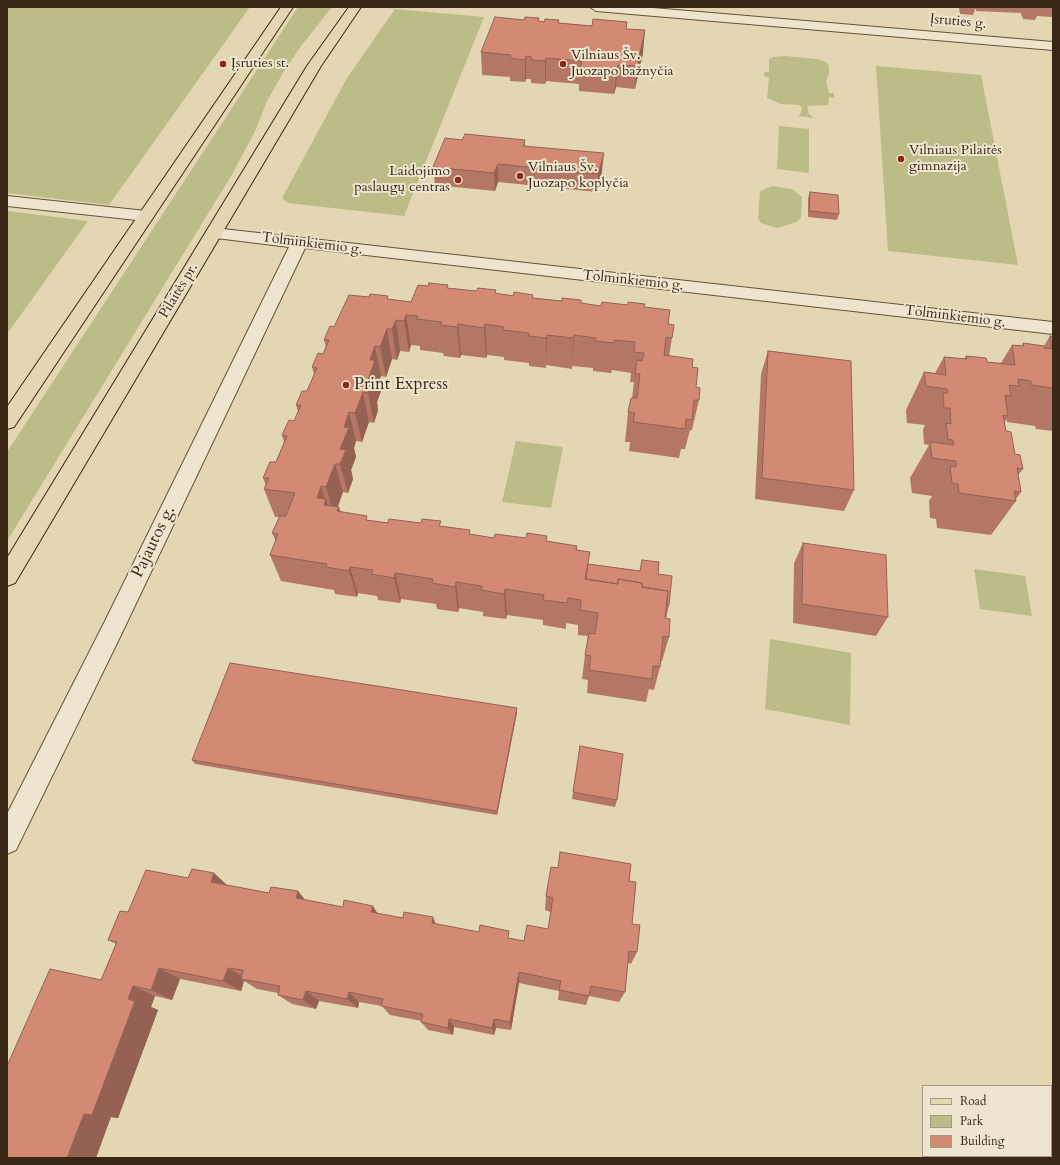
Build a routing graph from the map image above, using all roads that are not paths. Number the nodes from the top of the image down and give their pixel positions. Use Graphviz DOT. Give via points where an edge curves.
graph roads {
  1 [pos="287,7"];
  2 [pos="355,7"];
  3 [pos="596,7"];
  4 [pos="1053,46"];
  5 [pos="7,201"];
  6 [pos="146,216"];
  7 [pos="214,233"];
  8 [pos="299,243"];
  9 [pos="1053,328"];
  10 [pos="7,422"];
  11 [pos="7,577"];
  12 [pos="7,841"];
  1 -- 6 [label="main road"];
  2 -- 7 [label="main road, Pilaitės pr." via="314,66"];
  3 -- 4 [label="street, Įsruties g."];
  5 -- 6 [label="street"];
  6 -- 10 [label="main road"];
  7 -- 8 [label="street, Tolminkiemio g."];
  7 -- 11 [label="main road, Pilaitės pr."];
  8 -- 9 [label="street, Tolminkiemio g."];
  8 -- 12 [label="street, Pajautos g."];
}
